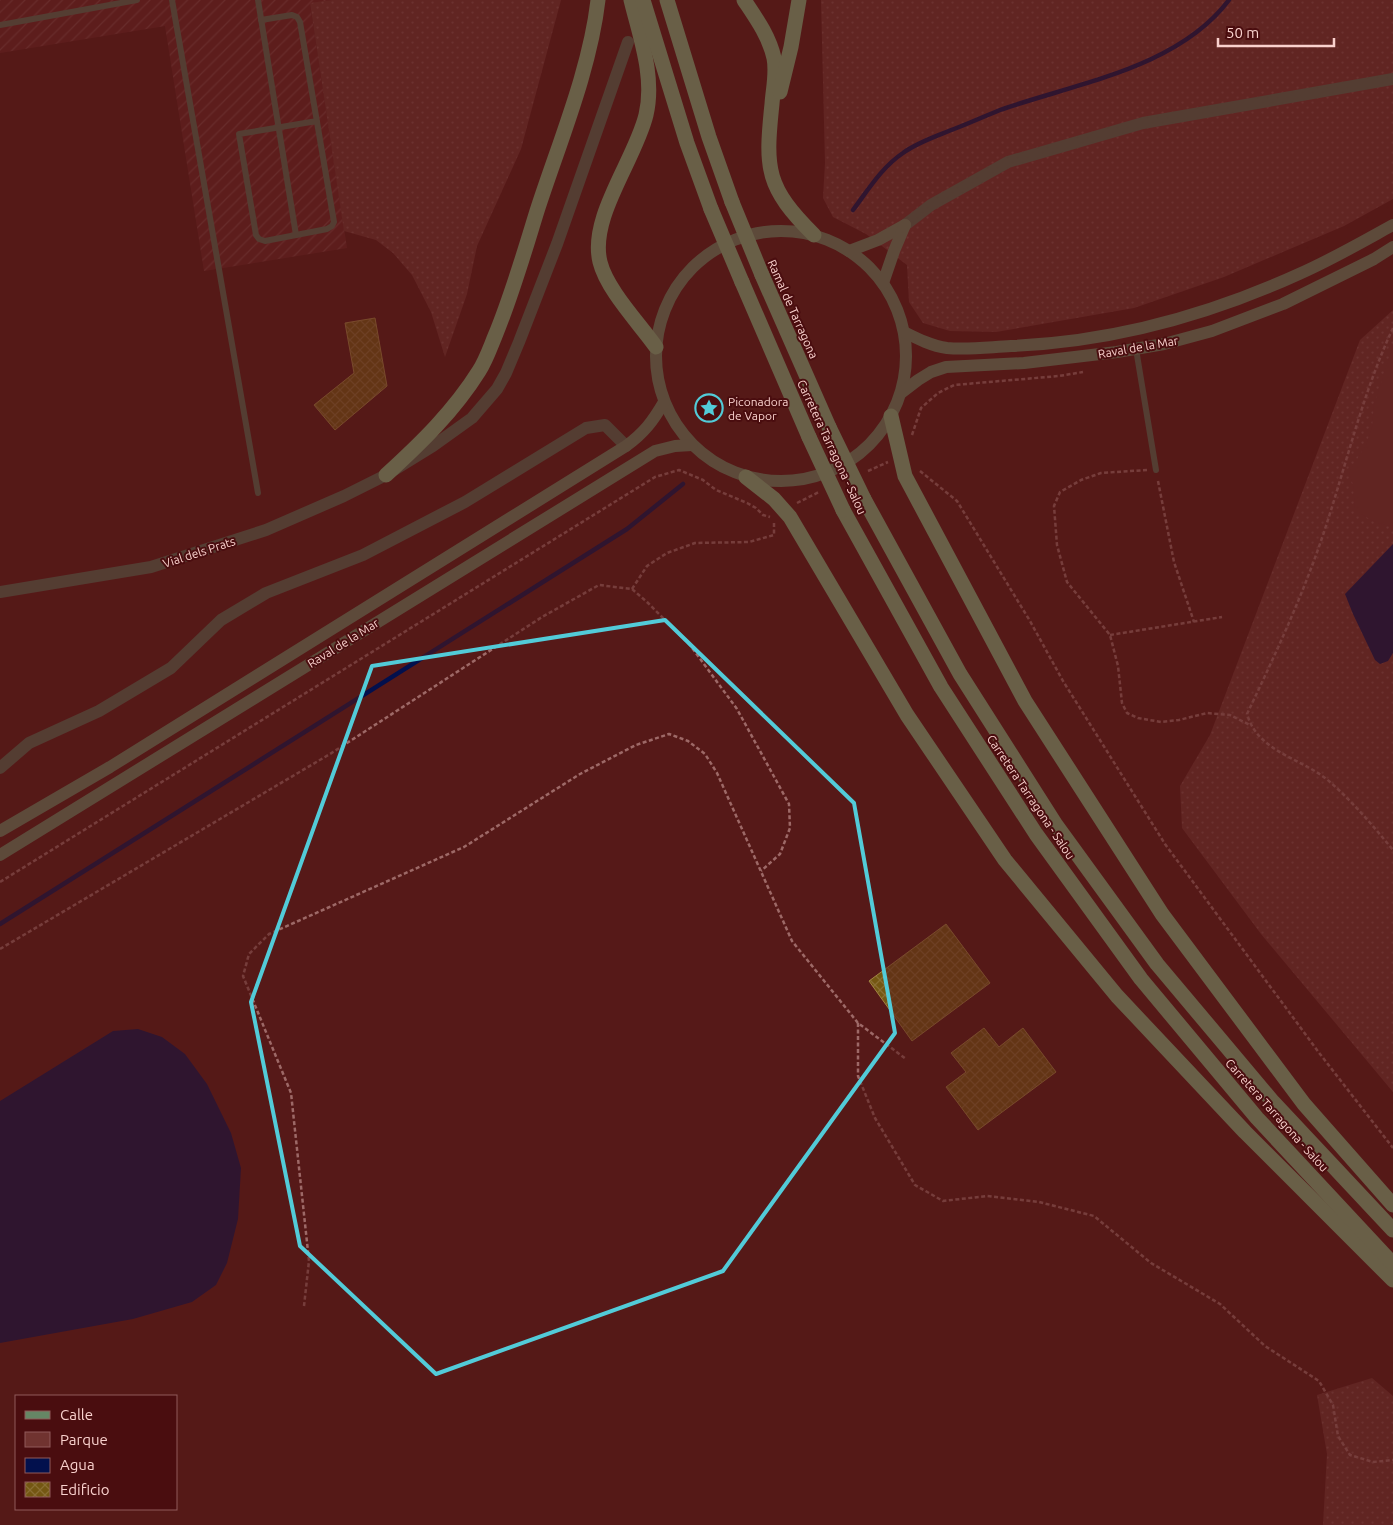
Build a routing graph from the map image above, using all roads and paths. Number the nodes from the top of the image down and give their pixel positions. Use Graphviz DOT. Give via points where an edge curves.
graph roads {
  1 [pos="137,0"];
  2 [pos="172,0"];
  3 [pos="258,0"];
  4 [pos="598,0"];
  5 [pos="630,0"];
  6 [pos="643,0"];
  7 [pos="667,0"];
  8 [pos="744,0"];
  9 [pos="799,0"];
  10 [pos="261,20"];
  11 [pos="0,25"];
  12 [pos="628,42"];
  13 [pos="1393,78"];
  14 [pos="317,121"];
  15 [pos="278,128"];
  16 [pos="768,145"];
  17 [pos="905,225"];
  18 [pos="1393,225"];
  19 [pos="296,235"];
  20 [pos="814,235"];
  21 [pos="1393,247"];
  22 [pos="849,250"];
  23 [pos="883,283"];
  24 [pos="1393,328"];
  25 [pos="904,332"];
  26 [pos="656,347"];
  27 [pos="1136,349"];
  28 [pos="1086,371"];
  29 [pos="901,393"];
  30 [pos="664,402"];
  31 [pos="891,416"];
  32 [pos="829,427"];
  33 [pos="692,445"];
  34 [pos="626,446"];
  35 [pos="900,457"];
  36 [pos="1156,470"];
  37 [pos="861,474"];
  38 [pos="386,475"];
  39 [pos="746,477"];
  40 [pos="820,492"];
  41 [pos="258,493"];
  42 [pos="779,512"];
  43 [pos="632,589"];
  44 [pos="0,592"];
  45 [pos="1222,617"];
  46 [pos="1194,622"];
  47 [pos="1110,635"];
  48 [pos="1250,725"];
  49 [pos="0,768"];
  50 [pos="0,831"];
  51 [pos="1393,850"];
  52 [pos="0,854"];
  53 [pos="762,871"];
  54 [pos="0,882"];
  55 [pos="0,949"];
  56 [pos="858,1023"];
  57 [pos="906,1059"];
  58 [pos="1393,1148"];
  59 [pos="1393,1205"];
  60 [pos="1393,1230"];
  61 [pos="1393,1264"];
  62 [pos="1393,1280"];
  63 [pos="304,1306"];
  64 [pos="1393,1460"];
  1 -- 11 [label="lane"];
  2 -- 41 [label="lane"];
  3 -- 10 [label="lane"];
  4 -- 38 [label="highway" via="578,88 490,349 453,407 426,438"];
  5 -- 26 [label="highway" via="646,59 649,94 640,136 604,213 598,247 600,261 617,295"];
  6 -- 61 [label="highway, Carretera Tarragona - Salou, bridge" via="710,208 809,438 844,510 941,687 1036,834 1141,978 1256,1118"];
  7 -- 32 [label="highway, Ramal de Tarragona, bridge" via="732,202"];
  8 -- 16 [label="highway" via="769,41 774,60"];
  9 -- 16 [label="highway"];
  10 -- 14 [label="lane" via="292,15 300,22"];
  10 -- 15 [label="lane"];
  12 -- 38 [label="street, Vial dels Prats" via="541,288 506,372 472,418"];
  13 -- 17 [label="street" via="1143,123 1008,162 931,205"];
  14 -- 15 [label="lane"];
  14 -- 19 [label="lane" via="334,222 327,229"];
  15 -- 19 [label="lane"];
  15 -- 19 [label="lane" via="239,134 256,235 265,240"];
  16 -- 20 [label="highway" via="773,181 785,204"];
  17 -- 22 [label="street" via="878,240"];
  17 -- 23 [label="street"];
  18 -- 25 [label="street, Raval de la Mar" via="1300,274 1224,305 1098,338 1031,346 946,348"];
  20 -- 22 [label="street"];
  20 -- 26 [label="street" via="766,232 730,242 709,254 686,275 669,300 660,323"];
  21 -- 27 [label="street, Raval de la Mar" via="1283,304 1212,331"];
  22 -- 23 [label="street"];
  23 -- 25 [label="street" via="896,306"];
  24 -- 48 [label="path" via="1373,375 1309,578 1247,714"];
  25 -- 29 [label="street" via="906,362"];
  26 -- 30 [label="street" via="658,381"];
  27 -- 29 [label="street, Raval de la Mar" via="1024,363 946,366 924,376"];
  27 -- 36 [label="lane"];
  28 -- 35 [label="path" via="954,385 938,393 921,408 908,452"];
  29 -- 31 [label="street"];
  30 -- 33 [label="street"];
  30 -- 34 [label="street, Raval de la Mar" via="641,436"];
  31 -- 35 [label="highway"];
  31 -- 39 [label="street" via="861,454 829,472 794,482"];
  32 -- 60 [label="highway, Carretera Tarragona - Salou, bridge" via="864,499 960,674 1056,824 1157,964 1273,1102"];
  33 -- 39 [label="street" via="717,464"];
  33 -- 52 [label="street, Raval de la Mar" via="655,451"];
  34 -- 49 [label="street" via="605,425 586,428 465,502 372,551 266,593 221,620 171,668 99,711 29,743"];
  34 -- 50 [label="street, Raval de la Mar" via="118,762"];
  35 -- 37 [label="path"];
  35 -- 58 [label="path" via="957,502 1165,844"];
  35 -- 59 [label="highway" via="905,476 1025,701 1162,914 1304,1104"];
  36 -- 46 [label="path" via="1174,562"];
  36 -- 47 [label="path" via="1101,473 1081,480 1060,492 1054,506 1057,545 1066,582"];
  38 -- 44 [label="street, Vial dels Prats" via="266,530 176,560"];
  39 -- 42 [label="highway" via="774,498"];
  40 -- 42 [label="path"];
  42 -- 43 [label="path" via="774,535 749,542 695,544 667,553 647,566"];
  42 -- 54 [label="path" via="769,517 763,515 756,508 679,470 655,477"];
  42 -- 62 [label="highway" via="790,517 907,715 1005,860 1124,1004 1245,1132"];
  43 -- 53 [label="path" via="690,645 737,709 789,804 790,828 780,854"];
  43 -- 55 [label="path" via="599,585 591,589 542,617 330,754"];
  45 -- 46 [label="path"];
  46 -- 47 [label="path"];
  47 -- 48 [label="path" via="1122,703 1127,713 1161,722 1207,713 1230,715"];
  48 -- 51 [label="path" via="1274,750 1314,769 1329,781 1359,809"];
  53 -- 56 [label="path" via="792,941"];
  53 -- 63 [label="path" via="705,754 688,741 669,734 636,745 580,774 464,847 269,934 249,954 243,976 291,1093 309,1261"];
  56 -- 57 [label="path"];
  56 -- 64 [label="path" via="858,1076 876,1118 915,1185 943,1201 987,1196 1039,1202 1094,1216 1151,1263 1220,1304 1265,1346 1319,1381 1333,1405 1338,1436 1350,1455 1373,1462"];
}
